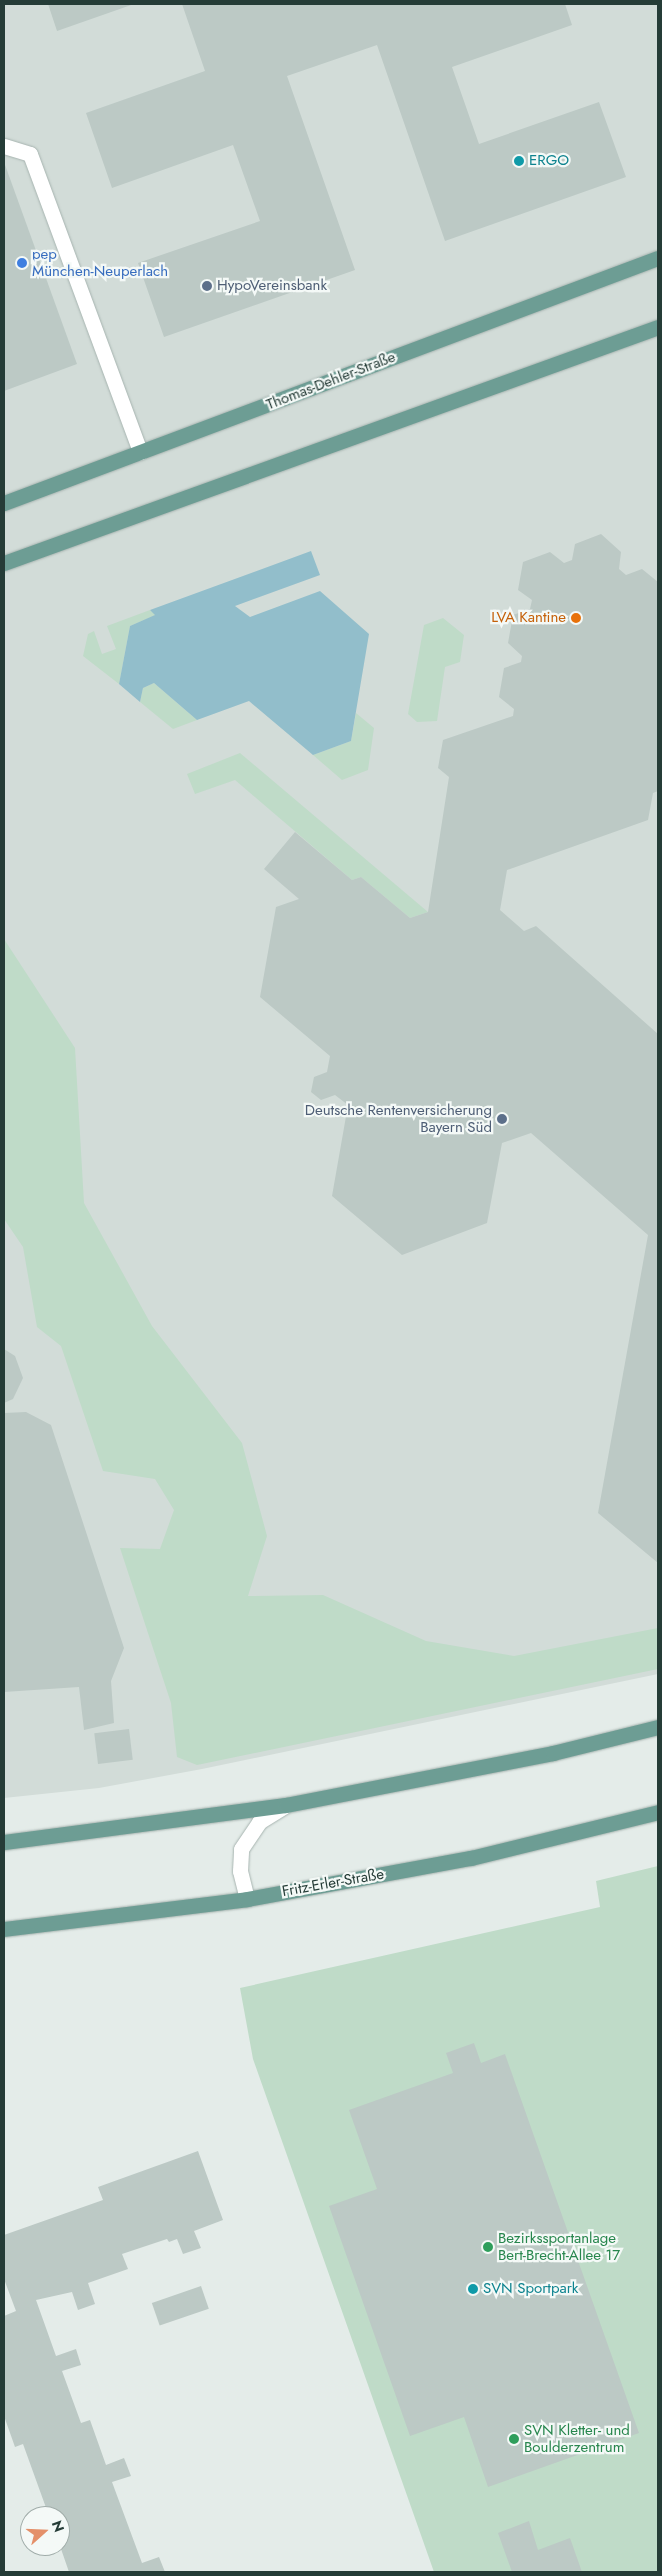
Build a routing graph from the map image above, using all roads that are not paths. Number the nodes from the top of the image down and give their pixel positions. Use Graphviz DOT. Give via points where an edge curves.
graph roads {
  1 [pos="4,146"];
  2 [pos="658,258"];
  3 [pos="658,327"];
  4 [pos="140,452"];
  5 [pos="4,503"];
  6 [pos="4,563"];
  7 [pos="658,1727"];
  8 [pos="286,1804"];
  9 [pos="658,1812"];
  10 [pos="4,1842"];
  11 [pos="247,1899"];
  12 [pos="4,1929"];
  1 -- 4 [label="lane" via="30,154"];
  2 -- 4 [label="main road, Thomas-Dehler-Straße"];
  3 -- 6 [label="main road"];
  4 -- 5 [label="main road, Thomas-Dehler-Straße"];
  7 -- 8 [label="main road" via="554,1753"];
  8 -- 10 [label="main road"];
  8 -- 11 [label="lane" via="259,1822 241,1849 240,1871"];
  9 -- 11 [label="main road, Fritz-Erler-Straße" via="471,1858"];
  11 -- 12 [label="main road, Fritz-Erler-Straße"];
}
